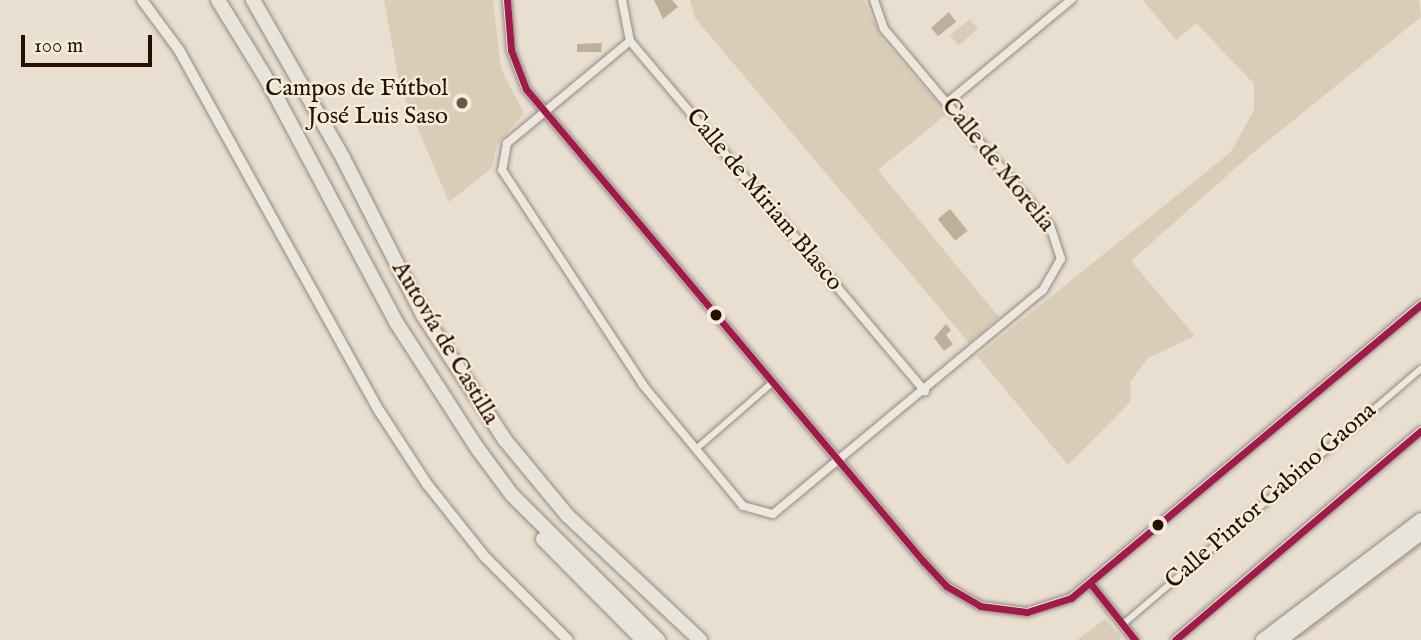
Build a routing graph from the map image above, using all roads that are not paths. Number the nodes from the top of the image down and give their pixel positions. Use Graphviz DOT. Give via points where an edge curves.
graph roads {
  1 [pos="142,0"];
  2 [pos="210,0"];
  3 [pos="218,0"];
  4 [pos="253,0"];
  5 [pos="507,0"];
  6 [pos="622,0"];
  7 [pos="874,0"];
  8 [pos="1071,0"];
  9 [pos="630,41"];
  10 [pos="257,62"];
  11 [pos="948,102"];
  12 [pos="544,113"];
  13 [pos="1421,304"];
  14 [pos="1421,369"];
  15 [pos="773,383"];
  16 [pos="925,391"];
  17 [pos="1421,431"];
  18 [pos="696,449"];
  19 [pos="840,462"];
  20 [pos="512,495"];
  21 [pos="1421,520"];
  22 [pos="1421,533"];
  23 [pos="1090,583"];
  24 [pos="1122,625"];
  25 [pos="568,640"];
  26 [pos="643,640"];
  27 [pos="658,640"];
  28 [pos="699,640"];
  29 [pos="1135,640"];
  30 [pos="1175,640"];
  31 [pos="1263,640"];
  32 [pos="1280,640"];
  1 -- 25 [label="street" via="178,50 241,157 380,412 421,475 485,557"];
  2 -- 10 [label="highway" via="237,43"];
  3 -- 10 [label="highway, Autovía de Castilla"];
  4 -- 28 [label="highway, Autovía de Castilla" via="324,123 423,314 505,440 567,515"];
  5 -- 12 [label="street" via="515,68"];
  6 -- 9 [label="street, Calle de Miriam Blasco"];
  7 -- 11 [label="street, Calle de Morelia" via="884,29"];
  8 -- 11 [label="street"];
  9 -- 12 [label="street, Calle de Morelia"];
  9 -- 16 [label="street, Calle de Miriam Blasco"];
  10 -- 20 [label="highway, Autovía de Castilla" via="396,322"];
  11 -- 16 [label="street, Calle de Morelia" via="1050,226 1060,259 1043,290"];
  12 -- 15 [label="street"];
  12 -- 18 [label="street, Calle de Morelia" via="508,143 502,170 622,356"];
  13 -- 23 [label="street"];
  14 -- 24 [label="street, Calle Pintor Gabino Gaona"];
  15 -- 18 [label="street"];
  15 -- 19 [label="street"];
  16 -- 19 [label="street, Calle de Morelia"];
  17 -- 30 [label="street"];
  18 -- 19 [label="street, Calle de Morelia" via="743,506 761,514 785,508"];
  19 -- 23 [label="street" via="923,561 963,598 996,609 1027,612 1070,598"];
  20 -- 26 [label="highway" via="549,547"];
  20 -- 27 [label="highway, Autovía de Castilla"];
  21 -- 31 [label="highway"];
  22 -- 32 [label="highway"];
  23 -- 24 [label="street"];
  24 -- 29 [label="street"];
}
